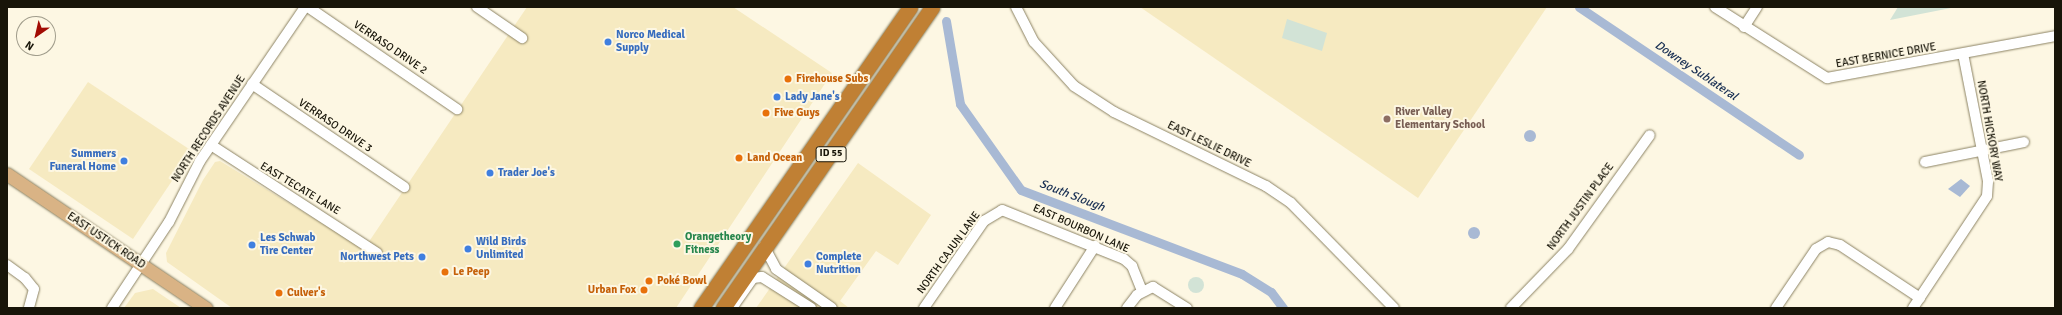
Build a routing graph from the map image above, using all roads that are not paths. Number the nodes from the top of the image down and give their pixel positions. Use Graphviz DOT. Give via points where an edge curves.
graph roads {
  1 [pos="305,7"];
  2 [pos="308,7"];
  3 [pos="477,7"];
  4 [pos="910,7"];
  5 [pos="932,7"];
  6 [pos="1016,7"];
  7 [pos="1715,7"];
  8 [pos="1757,7"];
  9 [pos="1744,27"];
  10 [pos="2055,36"];
  11 [pos="522,38"];
  12 [pos="1963,54"];
  13 [pos="870,66"];
  14 [pos="252,84"];
  15 [pos="457,109"];
  16 [pos="1650,135"];
  17 [pos="2024,142"];
  18 [pos="211,145"];
  19 [pos="1982,150"];
  20 [pos="1925,162"];
  21 [pos="7,174"];
  22 [pos="790,181"];
  23 [pos="812,181"];
  24 [pos="404,187"];
  25 [pos="995,212"];
  26 [pos="764,246"];
  27 [pos="1095,246"];
  28 [pos="377,253"];
  29 [pos="141,265"];
  30 [pos="7,266"];
  31 [pos="1142,291"];
  32 [pos="1920,298"];
  33 [pos="29,308"];
  34 [pos="112,308"];
  35 [pos="206,308"];
  36 [pos="701,308"];
  37 [pos="723,308"];
  38 [pos="732,308"];
  39 [pos="811,308"];
  40 [pos="832,308"];
  41 [pos="924,308"];
  42 [pos="1055,308"];
  43 [pos="1127,308"];
  44 [pos="1187,308"];
  45 [pos="1394,308"];
  46 [pos="1511,308"];
  47 [pos="1776,308"];
  48 [pos="1913,308"];
  1 -- 14 [label="street, NORTH RECORDS AVENUE"];
  2 -- 15 [label="street, VERRASO DRIVE 2"];
  3 -- 11 [label="street"];
  4 -- 13 [label="highway, ID 55"];
  5 -- 23 [label="highway, ID 55"];
  6 -- 45 [label="street, EAST LESLIE DRIVE" via="1034,42 1074,86 1114,112 1266,186 1292,203"];
  7 -- 9 [label="street, EAST BERNICE DRIVE"];
  8 -- 9 [label="street"];
  9 -- 12 [label="street, EAST BERNICE DRIVE" via="1827,78"];
  10 -- 12 [label="street"];
  12 -- 19 [label="street, NORTH HICKORY WAY"];
  13 -- 22 [label="highway, ID 55"];
  13 -- 23 [label="highway" via="871,78 810,166"];
  14 -- 18 [label="street, NORTH RECORDS AVENUE"];
  14 -- 24 [label="street, VERRASO DRIVE 3"];
  16 -- 46 [label="street, NORTH JUSTIN PLACE" via="1568,249"];
  17 -- 19 [label="street"];
  18 -- 28 [label="street, EAST TECATE LANE"];
  18 -- 29 [label="street, NORTH RECORDS AVENUE"];
  19 -- 20 [label="street"];
  19 -- 32 [label="street, NORTH HICKORY WAY" via="1987,196"];
  21 -- 29 [label="main road, EAST USTICK ROAD"];
  22 -- 26 [label="highway" via="795,190 762,239"];
  22 -- 36 [label="highway, ID 55"];
  23 -- 26 [label="highway, ID 55"];
  25 -- 27 [label="street, EAST BOURBON LANE" via="1002,210 1024,217"];
  25 -- 41 [label="street, NORTH CAJUN LANE" via="984,221"];
  26 -- 37 [label="highway, ID 55"];
  26 -- 40 [label="street" via="776,270"];
  27 -- 31 [label="street, EAST BOURBON LANE" via="1132,266"];
  27 -- 42 [label="street"];
  29 -- 34 [label="street, NORTH RECORDS AVENUE"];
  29 -- 35 [label="main road, EAST USTICK ROAD"];
  30 -- 33 [label="street" via="25,278 34,289"];
  31 -- 43 [label="street"];
  31 -- 44 [label="street" via="1158,288"];
  32 -- 47 [label="street" via="1840,245 1828,242 1816,249"];
  32 -- 48 [label="street, NORTH HICKORY WAY"];
  38 -- 39 [label="street" via="753,278 762,277"];
}
